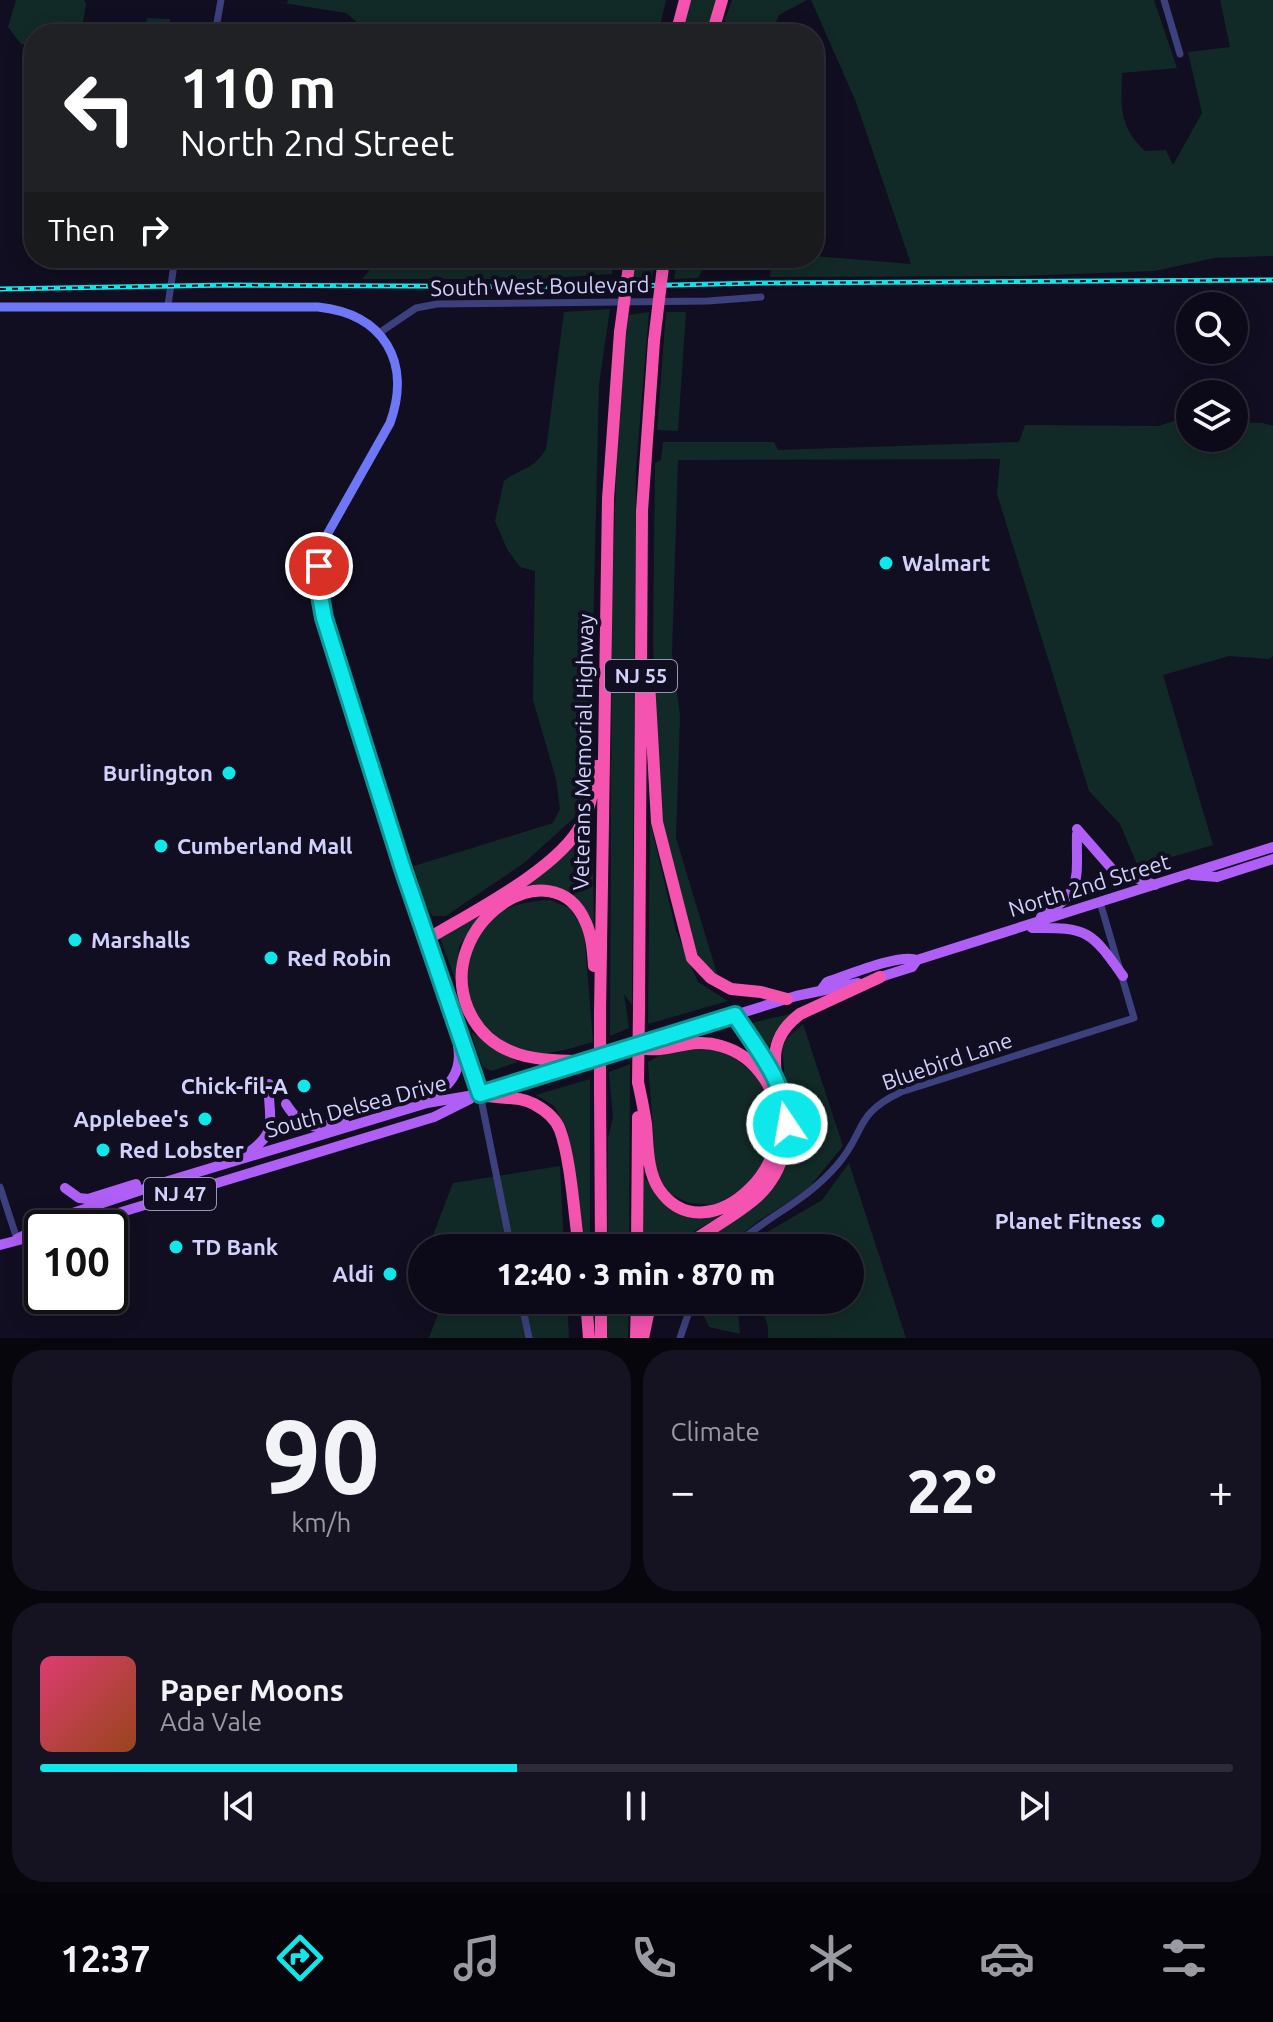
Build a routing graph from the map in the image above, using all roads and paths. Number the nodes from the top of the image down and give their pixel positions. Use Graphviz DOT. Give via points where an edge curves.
graph roads {
  1 [pos="221,0"];
  2 [pos="685,0"];
  3 [pos="722,0"];
  4 [pos="1164,0"];
  5 [pos="217,24"];
  6 [pos="679,24"];
  7 [pos="715,24"];
  8 [pos="1180,54"];
  9 [pos="174,268"];
  10 [pos="629,268"];
  11 [pos="663,268"];
  12 [pos="761,297"];
  13 [pos="168,305"];
  14 [pos="0,307"];
  15 [pos="379,333"];
  16 [pos="642,541"];
  17 [pos="605,623"];
  18 [pos="1273,847"];
  19 [pos="1273,859"];
  20 [pos="1190,875"];
  21 [pos="1155,885"];
  22 [pos="1100,902"];
  23 [pos="1022,928"];
  24 [pos="429,938"];
  25 [pos="917,960"];
  26 [pos="1123,976"];
  27 [pos="880,977"];
  28 [pos="822,989"];
  29 [pos="787,999"];
  30 [pos="600,1013"];
  31 [pos="453,1014"];
  32 [pos="735,1015"];
  33 [pos="630,1048"];
  34 [pos="588,1061"];
  35 [pos="777,1081"];
  36 [pos="638,1082"];
  37 [pos="269,1084"];
  38 [pos="480,1094"];
  39 [pos="427,1103"];
  40 [pos="286,1104"];
  41 [pos="385,1116"];
  42 [pos="240,1159"];
  43 [pos="165,1182"];
  44 [pos="0,1187"];
  45 [pos="65,1210"];
  46 [pos="82,1210"];
  47 [pos="128,1210"];
  48 [pos="508,1234"];
  49 [pos="577,1234"];
  50 [pos="601,1234"];
  51 [pos="637,1234"];
  52 [pos="704,1234"];
  53 [pos="748,1234"];
  54 [pos="24,1235"];
  55 [pos="24,1238"];
  56 [pos="17,1239"];
  57 [pos="0,1245"];
  58 [pos="524,1314"];
  59 [pos="587,1314"];
  60 [pos="601,1314"];
  61 [pos="637,1314"];
  62 [pos="648,1314"];
  63 [pos="688,1314"];
  64 [pos="529,1338"];
  65 [pos="589,1338"];
  66 [pos="601,1338"];
  67 [pos="636,1338"];
  68 [pos="643,1338"];
  69 [pos="680,1338"];
  1 -- 5 [label="street"];
  2 -- 6 [label="highway"];
  3 -- 7 [label="highway"];
  4 -- 8 [label="street"];
  9 -- 13 [label="street"];
  10 -- 17 [label="highway, Veterans Memorial Highway / NJ 55, bridge" via="612,419"];
  11 -- 16 [label="highway, NJ 55, bridge" via="644,453"];
  12 -- 15 [label="street, South West Boulevard" via="437,304 416,308"];
  13 -- 14 [label="street"];
  13 -- 15 [label="street" via="329,308 350,314"];
  15 -- 24 [label="street" via="397,369 397,407 328,533 319,562 319,590"];
  16 -- 29 [label="highway" via="654,804 687,945 699,967 721,984"];
  16 -- 36 [label="highway, NJ 55, bridge"];
  17 -- 24 [label="highway" via="597,766 582,824 545,864"];
  17 -- 30 [label="highway, Veterans Memorial Highway / NJ 55"];
  18 -- 20 [label="main road, North 2nd Street / NJ 47"];
  19 -- 20 [label="main road" via="1217,877"];
  20 -- 21 [label="main road, North 2nd Street / NJ 47"];
  21 -- 22 [label="main road, North 2nd Street / NJ 47"];
  21 -- 23 [label="main road" via="1119,877 1076,830 1075,889 1063,904"];
  22 -- 23 [label="main road, North 2nd Street / NJ 47"];
  22 -- 26 [label="street"];
  23 -- 25 [label="main road, North 2nd Street / NJ 47"];
  23 -- 26 [label="main road" via="1067,927 1090,934"];
  24 -- 31 [label="main road"];
  25 -- 27 [label="main road, North 2nd Street / NJ 47" via="912,967"];
  25 -- 28 [label="main road, North 2nd Street / NJ 47" via="884,964 827,982"];
  26 -- 53 [label="street, Bluebird Lane" via="1134,1018 880,1102 823,1181"];
  27 -- 28 [label="main road, North 2nd Street / NJ 47"];
  27 -- 35 [label="highway" via="800,1014 781,1031 773,1057"];
  28 -- 29 [label="main road, North 2nd Street / NJ 47"];
  29 -- 32 [label="main road, North 2nd Street / NJ 47"];
  30 -- 34 [label="highway" via="589,930 572,904 555,894 531,892 502,903 485,917 471,937 463,964 464,996 478,1027 495,1045 521,1057"];
  30 -- 50 [label="highway, Veterans Memorial Highway / NJ 55, bridge"];
  31 -- 38 [label="main road"];
  31 -- 39 [label="main road" via="458,1071"];
  32 -- 33 [label="main road, North 2nd Street / NJ 47"];
  32 -- 35 [label="highway"];
  33 -- 34 [label="main road, North 2nd Street / NJ 47"];
  33 -- 36 [label="highway" via="711,1043 751,1063 767,1082 778,1115 774,1154 760,1180 717,1209 690,1210 671,1202 652,1176"];
  34 -- 38 [label="main road, North 2nd Street / NJ 47"];
  35 -- 52 [label="highway" via="787,1140 777,1171 749,1203"];
  36 -- 51 [label="highway, NJ 55"];
  37 -- 42 [label="main road" via="271,1128 261,1144"];
  38 -- 39 [label="main road, South Delsea Drive / NJ 47"];
  38 -- 47 [label="main road, South Delsea Drive / NJ 47" via="434,1117"];
  38 -- 48 [label="street"];
  38 -- 49 [label="highway" via="526,1100 556,1122"];
  39 -- 41 [label="main road, South Delsea Drive / NJ 47"];
  40 -- 41 [label="main road" via="307,1126 372,1113"];
  41 -- 42 [label="main road, South Delsea Drive / NJ 47"];
  42 -- 43 [label="main road, South Delsea Drive / NJ 47"];
  43 -- 45 [label="main road" via="153,1179 88,1199 65,1188"];
  43 -- 46 [label="main road, South Delsea Drive / NJ 47"];
  44 -- 56 [label="street"];
  54 -- 56 [label="main road, South Delsea Drive / NJ 47"];
  55 -- 56 [label="main road, South Delsea Drive / NJ 47"];
  56 -- 57 [label="main road, South Delsea Drive / NJ 47"];
  58 -- 64 [label="street"];
  59 -- 65 [label="highway"];
  60 -- 66 [label="highway"];
  61 -- 67 [label="highway"];
  62 -- 68 [label="highway"];
  63 -- 69 [label="street"];
}
